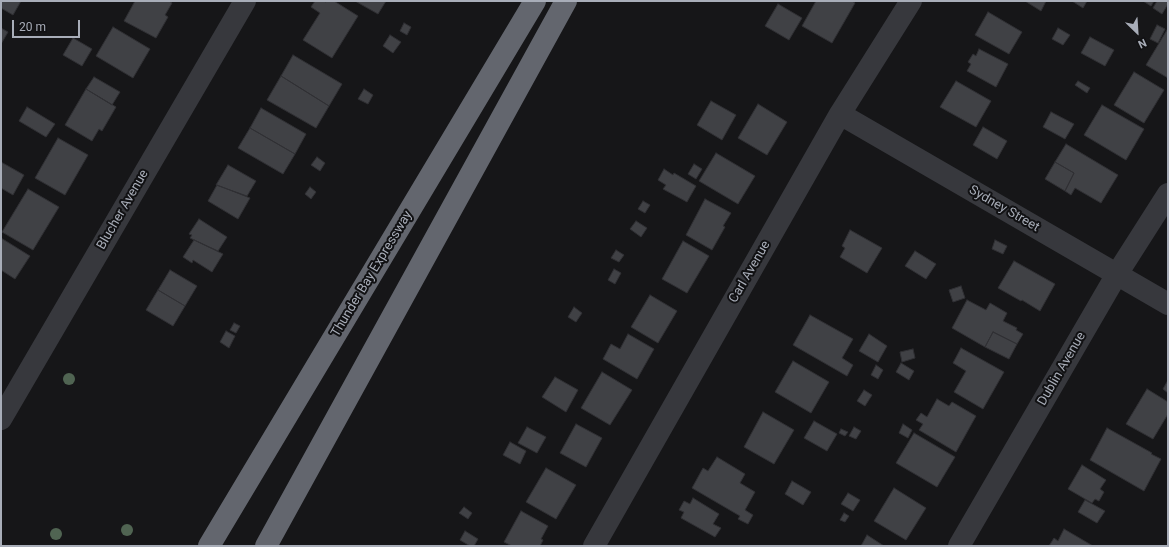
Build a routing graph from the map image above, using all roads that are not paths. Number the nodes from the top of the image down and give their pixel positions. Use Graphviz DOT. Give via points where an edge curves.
graph roads {
  1 [pos="245,1"];
  2 [pos="535,1"];
  3 [pos="566,1"];
  4 [pos="911,1"];
  5 [pos="840,114"];
  6 [pos="1168,194"];
  7 [pos="1117,274"];
  8 [pos="1168,304"];
  9 [pos="1,419"];
  10 [pos="209,546"];
  11 [pos="266,546"];
  12 [pos="594,546"];
  13 [pos="959,546"];
  1 -- 9 [label="street, Blucher Avenue"];
  2 -- 10 [label="highway, Thunder Bay Expressway"];
  3 -- 11 [label="highway"];
  4 -- 5 [label="street, Carl Avenue"];
  5 -- 7 [label="street, Sydney Street"];
  5 -- 12 [label="street, Carl Avenue"];
  6 -- 7 [label="street, Dublin Avenue"];
  7 -- 8 [label="street, Sydney Street"];
  7 -- 13 [label="street, Dublin Avenue"];
}
